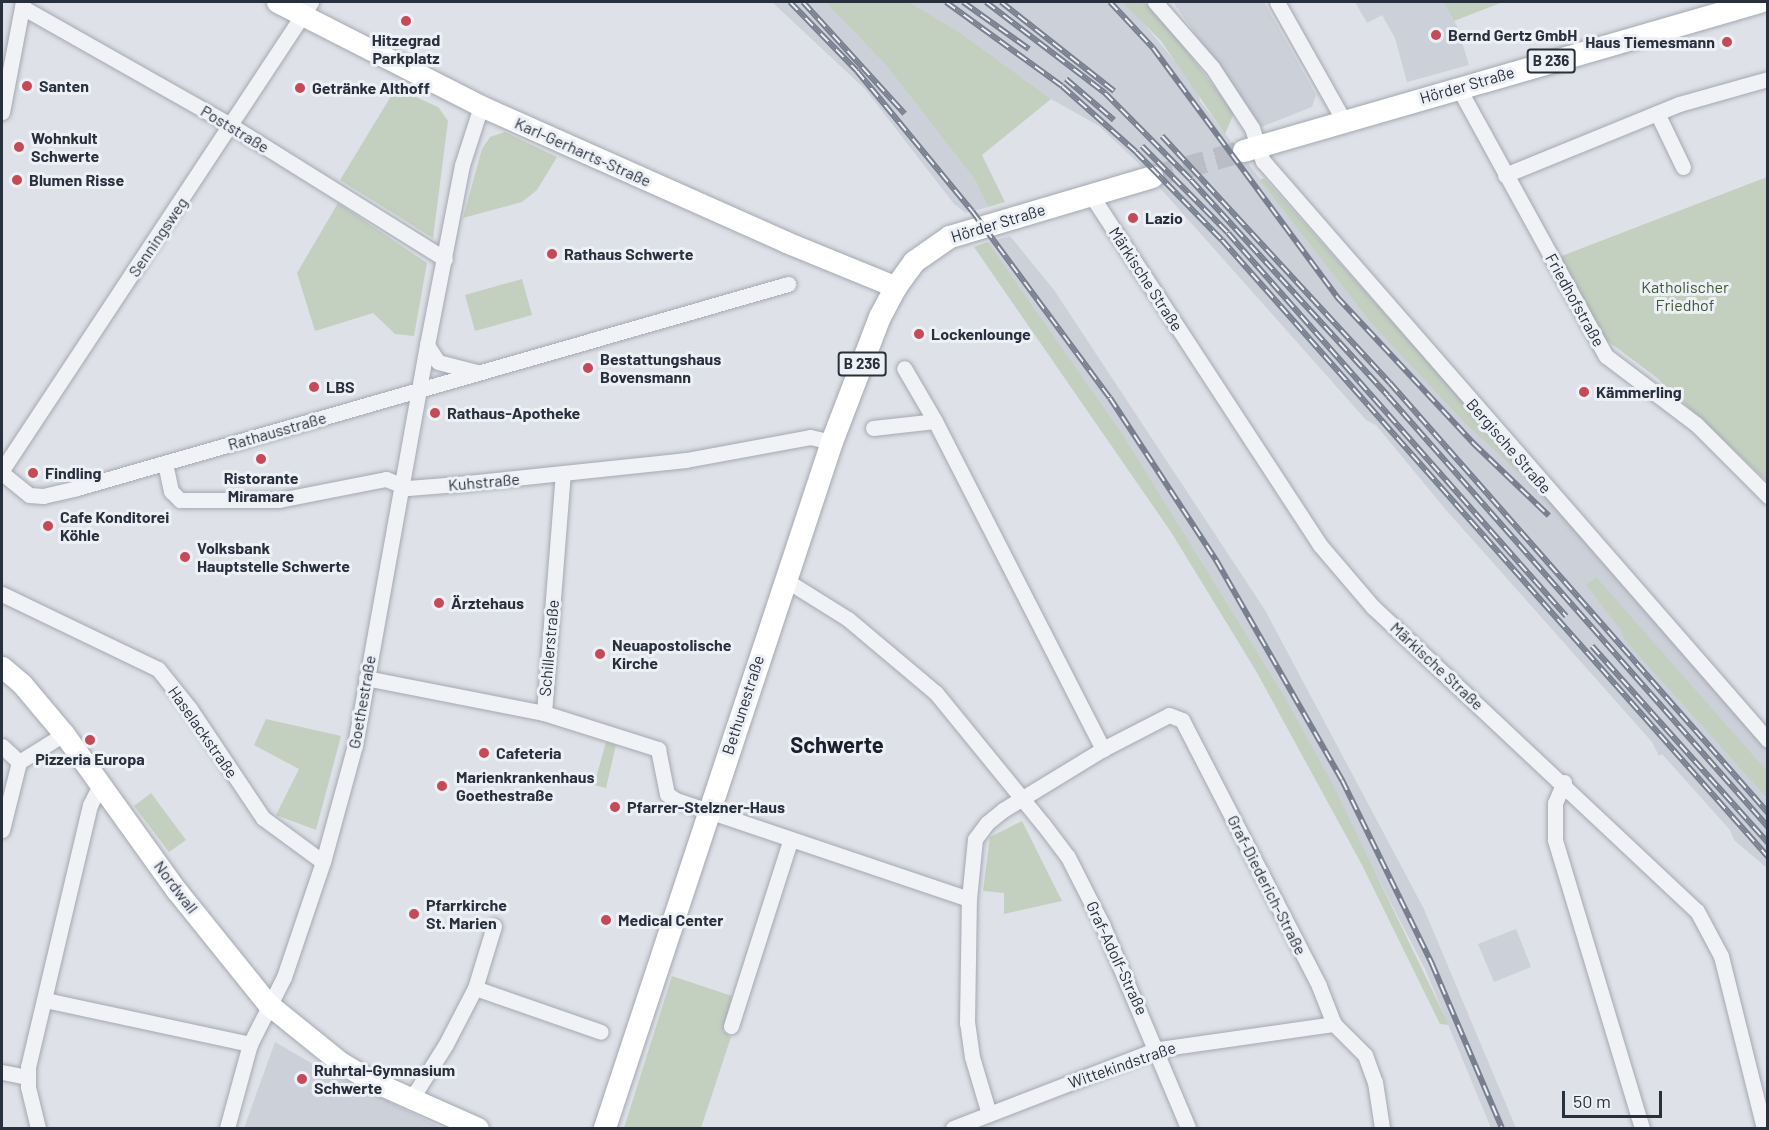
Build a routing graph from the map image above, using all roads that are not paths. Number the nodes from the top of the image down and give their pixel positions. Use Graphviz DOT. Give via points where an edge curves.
graph roads {
  1 [pos="277,2"];
  2 [pos="1155,2"];
  3 [pos="1276,2"];
  4 [pos="1760,2"];
  5 [pos="23,4"];
  6 [pos="307,8"];
  7 [pos="1767,79"];
  8 [pos="1458,87"];
  9 [pos="481,106"];
  10 [pos="2,112"];
  11 [pos="1657,113"];
  12 [pos="1344,122"];
  13 [pos="232,126"];
  14 [pos="1251,149"];
  15 [pos="1683,167"];
  16 [pos="1505,175"];
  17 [pos="1152,177"];
  18 [pos="1091,195"];
  19 [pos="444,259"];
  20 [pos="788,284"];
  21 [pos="896,287"];
  22 [pos="427,345"];
  23 [pos="904,368"];
  24 [pos="477,372"];
  25 [pos="418,390"];
  26 [pos="935,421"];
  27 [pos="873,428"];
  28 [pos="832,442"];
  29 [pos="165,463"];
  30 [pos="2,472"];
  31 [pos="563,474"];
  32 [pos="401,483"];
  33 [pos="1767,496"];
  34 [pos="784,579"];
  35 [pos="2,594"];
  36 [pos="2,668"];
  37 [pos="366,678"];
  38 [pos="544,713"];
  39 [pos="64,734"];
  40 [pos="1767,740"];
  41 [pos="2,746"];
  42 [pos="1103,748"];
  43 [pos="19,762"];
  44 [pos="1564,782"];
  45 [pos="102,783"];
  46 [pos="1022,800"];
  47 [pos="707,813"];
  48 [pos="2,830"];
  49 [pos="790,841"];
  50 [pos="323,862"];
  51 [pos="969,899"];
  52 [pos="494,926"];
  53 [pos="475,988"];
  54 [pos="45,1000"];
  55 [pos="268,1004"];
  56 [pos="1334,1024"];
  57 [pos="730,1026"];
  58 [pos="601,1032"];
  59 [pos="250,1044"];
  60 [pos="1158,1049"];
  61 [pos="2,1072"];
  62 [pos="27,1077"];
  63 [pos="410,1101"];
  64 [pos="989,1114"];
  65 [pos="38,1128"];
  66 [pos="227,1128"];
  67 [pos="477,1128"];
  68 [pos="605,1128"];
  69 [pos="953,1128"];
  70 [pos="1188,1128"];
  71 [pos="1382,1128"];
  72 [pos="1642,1128"];
  73 [pos="1764,1128"];
  1 -- 6 [label="main road, Karl-Gerharts-Straße"];
  2 -- 14 [label="street, Bergische Straße" via="1212,67 1252,128"];
  3 -- 12 [label="street"];
  4 -- 8 [label="main road, Hörder Straße / B 236"];
  5 -- 10 [label="street"];
  5 -- 13 [label="street, Poststraße"];
  6 -- 9 [label="main road, Karl-Gerharts-Straße"];
  6 -- 13 [label="street, Senningsweg"];
  7 -- 11 [label="street" via="1736,85"];
  8 -- 12 [label="main road, Hörder Straße / B 236"];
  8 -- 16 [label="street, Friedhofstraße"];
  9 -- 19 [label="street, Goethestraße" via="462,165"];
  9 -- 21 [label="main road, Karl-Gerharts-Straße"];
  11 -- 15 [label="street"];
  11 -- 16 [label="street"];
  12 -- 14 [label="main road, Hörder Straße / B 236"];
  13 -- 19 [label="street, Poststraße"];
  13 -- 30 [label="street, Senningsweg"];
  14 -- 40 [label="street, Bergische Straße"];
  16 -- 33 [label="street, Friedhofstraße" via="1606,356 1696,424"];
  17 -- 18 [label="main road, Hörder Straße / B 236"];
  18 -- 21 [label="main road, Hörder Straße / B 236" via="950,237 914,262"];
  18 -- 44 [label="street, Märkische Straße" via="1320,545 1373,607"];
  19 -- 22 [label="street, Goethestraße"];
  20 -- 24 [label="street, Rathausstraße"];
  21 -- 28 [label="main road, Bethunestraße / B 236" via="880,317"];
  22 -- 24 [label="street" via="438,362"];
  22 -- 25 [label="street, Goethestraße"];
  23 -- 26 [label="street"];
  24 -- 25 [label="street, Rathausstraße"];
  25 -- 29 [label="street, Rathausstraße"];
  25 -- 32 [label="street, Goethestraße"];
  26 -- 27 [label="street"];
  26 -- 42 [label="street"];
  28 -- 31 [label="street, Kuhstraße" via="810,437 686,460"];
  28 -- 34 [label="main road, Bethunestraße / B 236"];
  29 -- 30 [label="street, Rathausstraße" via="43,496 29,495"];
  29 -- 32 [label="street, Kuhstraße" via="171,491 180,500 288,500 386,479"];
  31 -- 32 [label="street, Kuhstraße" via="408,488"];
  31 -- 38 [label="street, Schillerstraße"];
  32 -- 37 [label="street, Goethestraße"];
  34 -- 46 [label="street, Graf-Adolf-Straße" via="848,619 936,693"];
  34 -- 47 [label="main road, Bethunestraße / B 236"];
  35 -- 50 [label="street, Haselackstraße" via="158,669 190,709 263,818"];
  36 -- 39 [label="main road, Nordwall" via="22,684"];
  37 -- 38 [label="street, Schillerstraße"];
  37 -- 50 [label="street, Goethestraße" via="355,745"];
  38 -- 47 [label="street" via="658,749 667,794"];
  39 -- 43 [label="street"];
  39 -- 45 [label="main road, Nordwall"];
  41 -- 43 [label="street"];
  42 -- 46 [label="street, Graf-Diederich-Straße"];
  42 -- 56 [label="street, Graf-Diederich-Straße" via="1169,715 1182,720 1319,986"];
  43 -- 48 [label="street"];
  44 -- 72 [label="street" via="1555,803 1555,840"];
  44 -- 73 [label="street, Märkische Straße" via="1683,894 1711,934"];
  45 -- 54 [label="street" via="90,805"];
  45 -- 55 [label="main road, Nordwall" via="177,891"];
  46 -- 51 [label="street, Graf-Diederich-Straße" via="987,823 975,839"];
  46 -- 60 [label="street, Graf-Adolf-Straße" via="1068,857"];
  47 -- 49 [label="street"];
  47 -- 68 [label="main road, Bethunestraße / B 236"];
  49 -- 51 [label="street"];
  49 -- 57 [label="street"];
  50 -- 55 [label="street, Goethestraße" via="284,977"];
  51 -- 64 [label="street, Graf-Diederich-Straße" via="967,1023 972,1057"];
  52 -- 53 [label="street"];
  53 -- 58 [label="street"];
  53 -- 63 [label="street"];
  54 -- 59 [label="street"];
  54 -- 62 [label="street"];
  55 -- 59 [label="street"];
  55 -- 63 [label="main road" via="340,1062"];
  56 -- 60 [label="street, Wittekindstraße"];
  56 -- 71 [label="street, Graf-Diederich-Straße" via="1352,1039 1371,1068"];
  59 -- 66 [label="street"];
  60 -- 64 [label="street, Wittekindstraße"];
  60 -- 70 [label="street, Graf-Adolf-Straße"];
  61 -- 62 [label="street"];
  62 -- 65 [label="street"];
  63 -- 67 [label="main road"];
  64 -- 69 [label="street, Wittekindstraße"];
}
